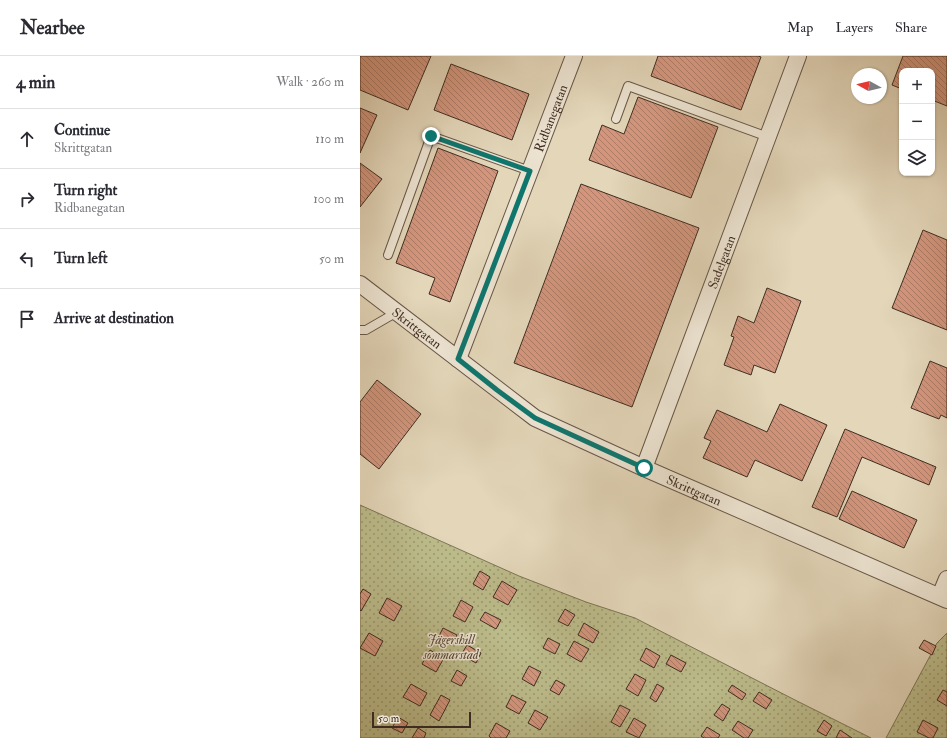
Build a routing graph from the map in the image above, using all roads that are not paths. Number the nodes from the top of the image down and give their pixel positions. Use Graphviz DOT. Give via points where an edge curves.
graph roads {
  1 [pos="574,56"];
  2 [pos="798,56"];
  3 [pos="616,119"];
  4 [pos="768,137"];
  5 [pos="530,171"];
  6 [pos="388,255"];
  7 [pos="360,284"];
  8 [pos="397,312"];
  9 [pos="360,330"];
  10 [pos="458,359"];
  11 [pos="644,468"];
  12 [pos="947,579"];
  13 [pos="944,598"];
  1 -- 5 [label="street, Ridbanegatan"];
  2 -- 4 [label="street, Sadelgatan"];
  3 -- 4 [label="lane" via="628,86"];
  4 -- 11 [label="street, Sadelgatan"];
  5 -- 6 [label="lane" via="431,136"];
  5 -- 10 [label="street, Ridbanegatan"];
  7 -- 8 [label="street, Skrittgatan"];
  8 -- 9 [label="lane" via="366,330"];
  8 -- 10 [label="street, Skrittgatan"];
  10 -- 11 [label="street, Skrittgatan" via="535,418"];
  11 -- 13 [label="street, Skrittgatan"];
  12 -- 13 [label="street"];
}
